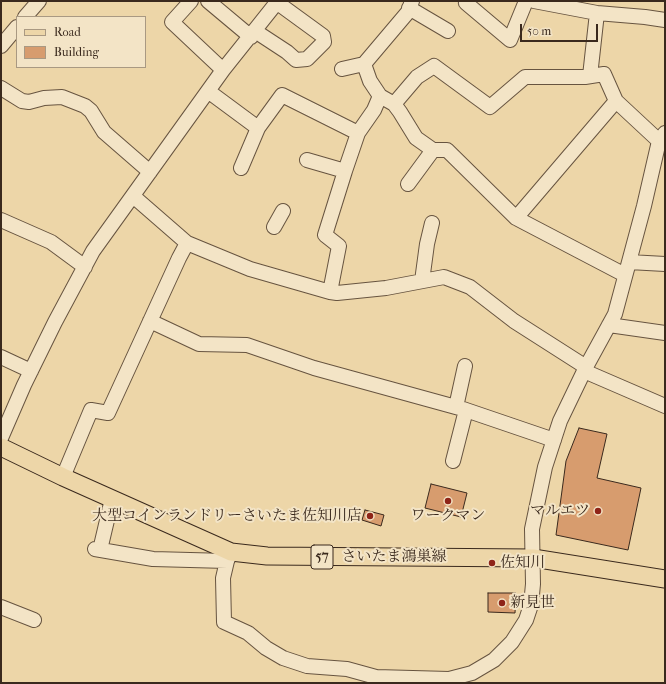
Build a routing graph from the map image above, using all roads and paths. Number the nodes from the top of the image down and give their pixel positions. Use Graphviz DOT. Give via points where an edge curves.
graph roads {
  1 [pos="38,1"];
  2 [pos="191,1"];
  3 [pos="208,1"];
  4 [pos="467,1"];
  5 [pos="526,1"];
  6 [pos="534,1"];
  7 [pos="277,2"];
  8 [pos="410,4"];
  9 [pos="597,13"];
  10 [pos="26,16"];
  11 [pos="665,20"];
  12 [pos="16,28"];
  13 [pos="448,31"];
  14 [pos="253,34"];
  15 [pos="1,46"];
  16 [pos="364,64"];
  17 [pos="342,69"];
  18 [pos="223,70"];
  19 [pos="590,76"];
  20 [pos="1,88"];
  21 [pos="208,91"];
  22 [pos="380,96"];
  23 [pos="616,101"];
  24 [pos="394,104"];
  25 [pos="258,128"];
  26 [pos="358,133"];
  27 [pos="662,137"];
  28 [pos="433,150"];
  29 [pos="307,160"];
  30 [pos="241,168"];
  31 [pos="345,171"];
  32 [pos="150,172"];
  33 [pos="408,184"];
  34 [pos="133,196"];
  35 [pos="283,211"];
  36 [pos="516,218"];
  37 [pos="1,220"];
  38 [pos="432,223"];
  39 [pos="274,227"];
  40 [pos="187,244"];
  41 [pos="665,264"];
  42 [pos="85,267"];
  43 [pos="627,268"];
  44 [pos="422,281"];
  45 [pos="330,292"];
  46 [pos="150,321"];
  47 [pos="609,325"];
  48 [pos="664,330"];
  49 [pos="1,357"];
  50 [pos="465,366"];
  51 [pos="585,369"];
  52 [pos="31,370"];
  53 [pos="665,406"];
  54 [pos="461,408"];
  55 [pos="1,438"];
  56 [pos="554,440"];
  57 [pos="1,447"];
  58 [pos="453,461"];
  59 [pos="63,477"];
  60 [pos="112,499"];
  61 [pos="229,557"];
  62 [pos="533,558"];
  63 [pos="665,579"];
  64 [pos="1,607"];
  65 [pos="34,620"];
  66 [pos="376,680"];
  1 -- 10 [label="street"];
  2 -- 18 [label="street" via="172,22"];
  3 -- 14 [label="street"];
  4 -- 5 [label="street" via="466,3 510,40"];
  6 -- 9 [label="street"];
  7 -- 14 [label="street"];
  7 -- 14 [label="street" via="323,36 324,42 307,59 296,60"];
  8 -- 13 [label="street"];
  8 -- 16 [label="street" via="408,12"];
  9 -- 11 [label="street"];
  9 -- 19 [label="street"];
  12 -- 15 [label="street"];
  14 -- 18 [label="street"];
  16 -- 17 [label="street"];
  16 -- 22 [label="street" via="370,81"];
  18 -- 21 [label="street"];
  19 -- 23 [label="street" via="604,74"];
  19 -- 24 [label="street" via="525,77 490,107 434,66 417,77"];
  20 -- 32 [label="street" via="22,101 62,97 85,106 104,132"];
  21 -- 25 [label="street"];
  21 -- 32 [label="street"];
  22 -- 24 [label="street"];
  22 -- 26 [label="street"];
  23 -- 27 [label="street"];
  23 -- 36 [label="street"];
  24 -- 28 [label="street" via="416,138"];
  25 -- 26 [label="street" via="282,95"];
  25 -- 30 [label="street"];
  26 -- 31 [label="street"];
  27 -- 43 [label="street"];
  28 -- 33 [label="street"];
  28 -- 36 [label="street" via="447,150"];
  29 -- 31 [label="street"];
  31 -- 45 [label="street" via="325,235 338,246"];
  32 -- 34 [label="street"];
  34 -- 40 [label="street"];
  34 -- 42 [label="street" via="93,251"];
  35 -- 39 [label="street"];
  36 -- 43 [label="street"];
  37 -- 42 [label="street" via="51,242"];
  38 -- 44 [label="street"];
  40 -- 45 [label="street" via="250,269"];
  40 -- 46 [label="street" via="178,258"];
  41 -- 43 [label="street"];
  42 -- 52 [label="street"];
  43 -- 47 [label="street" via="615,314"];
  44 -- 45 [label="street" via="337,294"];
  44 -- 51 [label="street" via="444,277 470,287 514,321"];
  46 -- 54 [label="street" via="199,344 247,345 314,368"];
  46 -- 59 [label="street" via="108,413 91,410"];
  47 -- 48 [label="street"];
  47 -- 51 [label="street"];
  49 -- 52 [label="street"];
  50 -- 54 [label="street"];
  51 -- 53 [label="street"];
  51 -- 56 [label="street" via="560,421"];
  52 -- 55 [label="street"];
  54 -- 56 [label="street"];
  54 -- 58 [label="street"];
  56 -- 62 [label="street" via="545,466 532,529"];
  57 -- 59 [label="main road, さいたま鴻巣線 / 57"];
  59 -- 60 [label="main road, さいたま鴻巣線 / 57"];
  60 -- 61 [label="main road, さいたま鴻巣線 / 57"];
  60 -- 61 [label="street" via="97,549 153,559"];
  61 -- 62 [label="main road, さいたま鴻巣線 / 57"];
  61 -- 66 [label="street" via="223,578 224,622 248,633 283,658 307,666 347,669"];
  62 -- 63 [label="main road, さいたま鴻巣線 / 57"];
  62 -- 66 [label="street" via="531,605 526,620 512,642 494,660 472,673 449,679"];
  64 -- 65 [label="street"];
}
